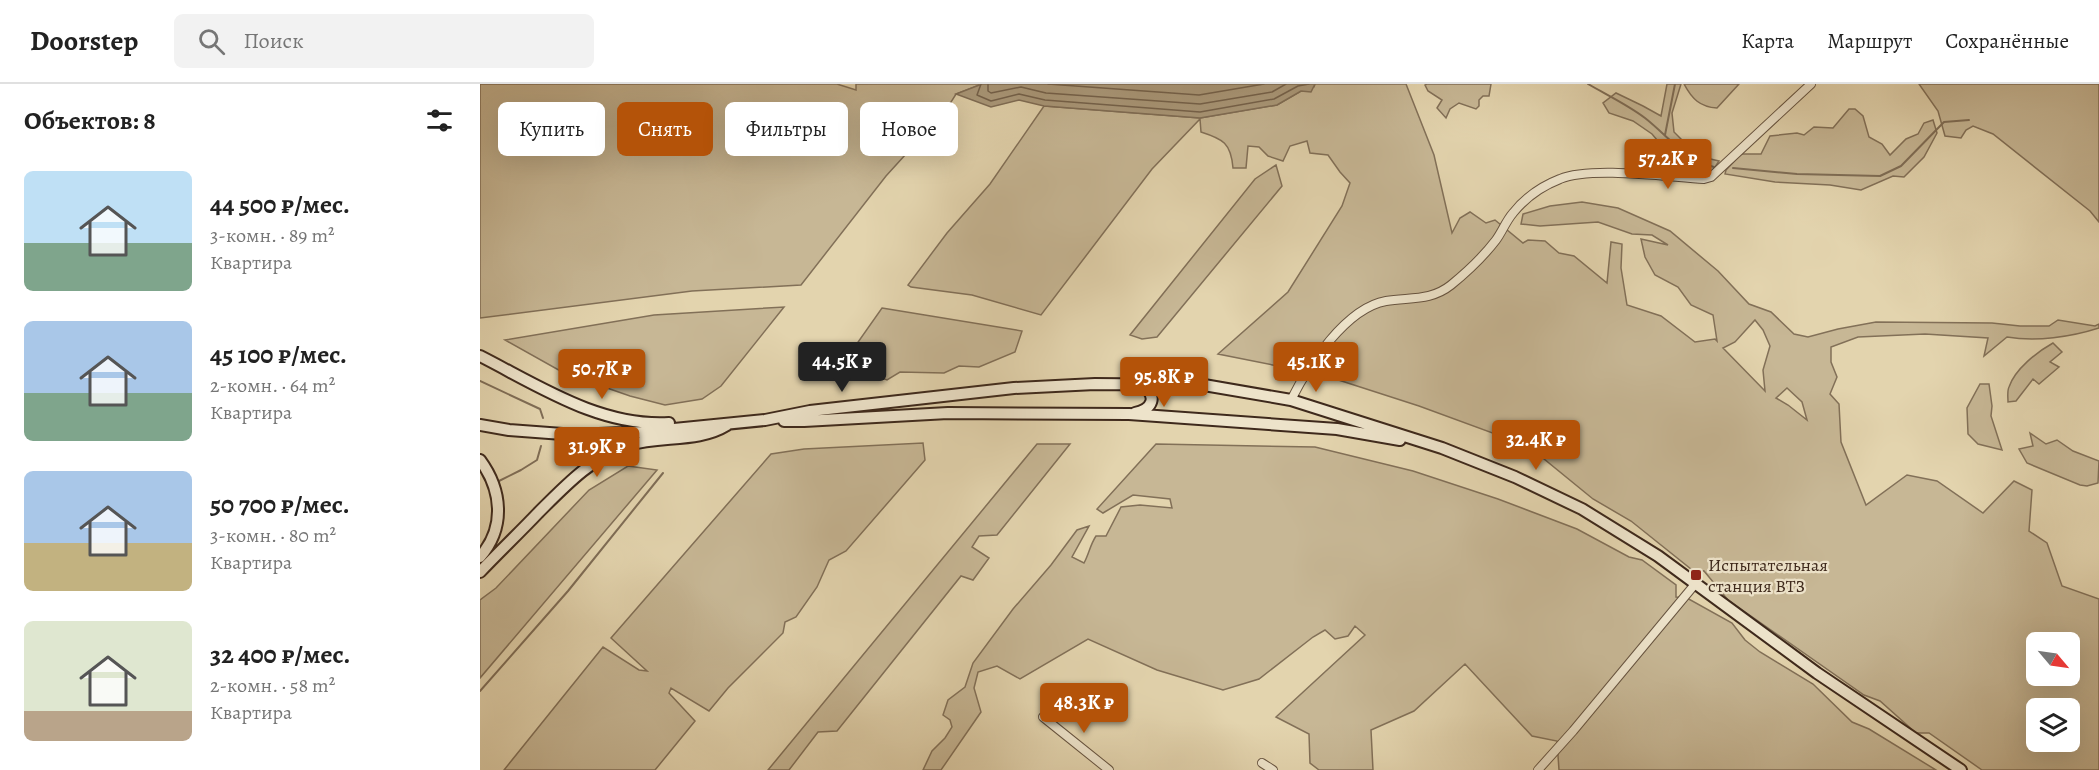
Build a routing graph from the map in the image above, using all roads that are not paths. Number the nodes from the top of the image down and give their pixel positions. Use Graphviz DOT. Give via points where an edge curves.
graph roads {
  1 [pos="1811,84"];
  2 [pos="480,356"];
  3 [pos="1142,385"];
  4 [pos="1291,399"];
  5 [pos="1129,414"];
  6 [pos="765,420"];
  7 [pos="729,423"];
  8 [pos="480,425"];
  9 [pos="480,460"];
  10 [pos="1478,463"];
  11 [pos="480,557"];
  12 [pos="480,572"];
  13 [pos="1696,583"];
  14 [pos="1043,717"];
  15 [pos="1262,763"];
  16 [pos="1109,770"];
  17 [pos="1273,770"];
  18 [pos="1538,770"];
  19 [pos="1961,770"];
  1 -- 4 [label="street" via="1711,177 1583,174 1542,187 1512,214 1484,255 1449,286 1435,295 1386,301 1356,316 1326,345"];
  2 -- 7 [label="main road" via="596,413 631,422"];
  3 -- 4 [label="main road" via="1204,386"];
  3 -- 5 [label="main road" via="1152,397 1150,405 1144,411"];
  3 -- 6 [label="main road" via="1014,388 810,411"];
  4 -- 10 [label="main road"];
  5 -- 6 [label="main road" via="948,413"];
  5 -- 10 [label="main road" via="1337,429 1398,440"];
  6 -- 7 [label="main road"];
  7 -- 8 [label="main road" via="576,435"];
  7 -- 12 [label="main road" via="713,433 648,441 608,454 567,485"];
  9 -- 11 [label="main road" via="490,474 500,516 489,547"];
  10 -- 13 [label="main road" via="1582,509"];
  13 -- 18 [label="street"];
  13 -- 19 [label="main road" via="1817,673"];
  14 -- 16 [label="street"];
  15 -- 17 [label="street"];
}
